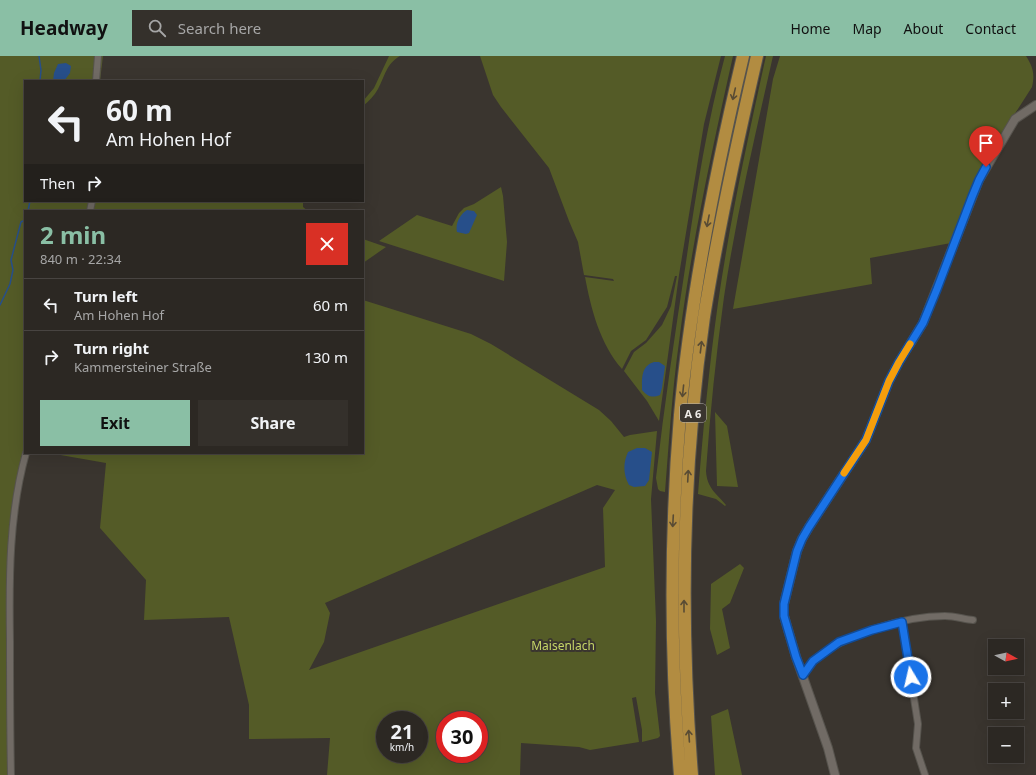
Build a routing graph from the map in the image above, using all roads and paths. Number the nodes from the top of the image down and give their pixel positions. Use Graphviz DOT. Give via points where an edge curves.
graph roads {
  1 [pos="98,56"];
  2 [pos="743,56"];
  3 [pos="757,56"];
  4 [pos="96,80"];
  5 [pos="1034,108"];
  6 [pos="26,454"];
  7 [pos="973,620"];
  8 [pos="902,622"];
  9 [pos="803,675"];
  10 [pos="11,775"];
  11 [pos="680,775"];
  12 [pos="692,775"];
  13 [pos="835,775"];
  14 [pos="926,775"];
  1 -- 4 [label="street"];
  2 -- 11 [label="highway, A 6, one-way" via="705,234 680,414 672,583 673,666"];
  12 -- 3 [label="highway, A 6, one-way" via="686,677 684,576 688,470 704,318 726,194"];
  5 -- 9 [label="street" via="1015,119 979,180 923,323 889,381 866,440 802,539 784,604 784,616"];
  6 -- 10 [label="street" via="10,550"];
  7 -- 8 [label="street" via="947,616"];
  8 -- 9 [label="street" via="839,642 813,661"];
  8 -- 14 [label="street" via="918,724 916,748"];
  9 -- 13 [label="street"];
}
